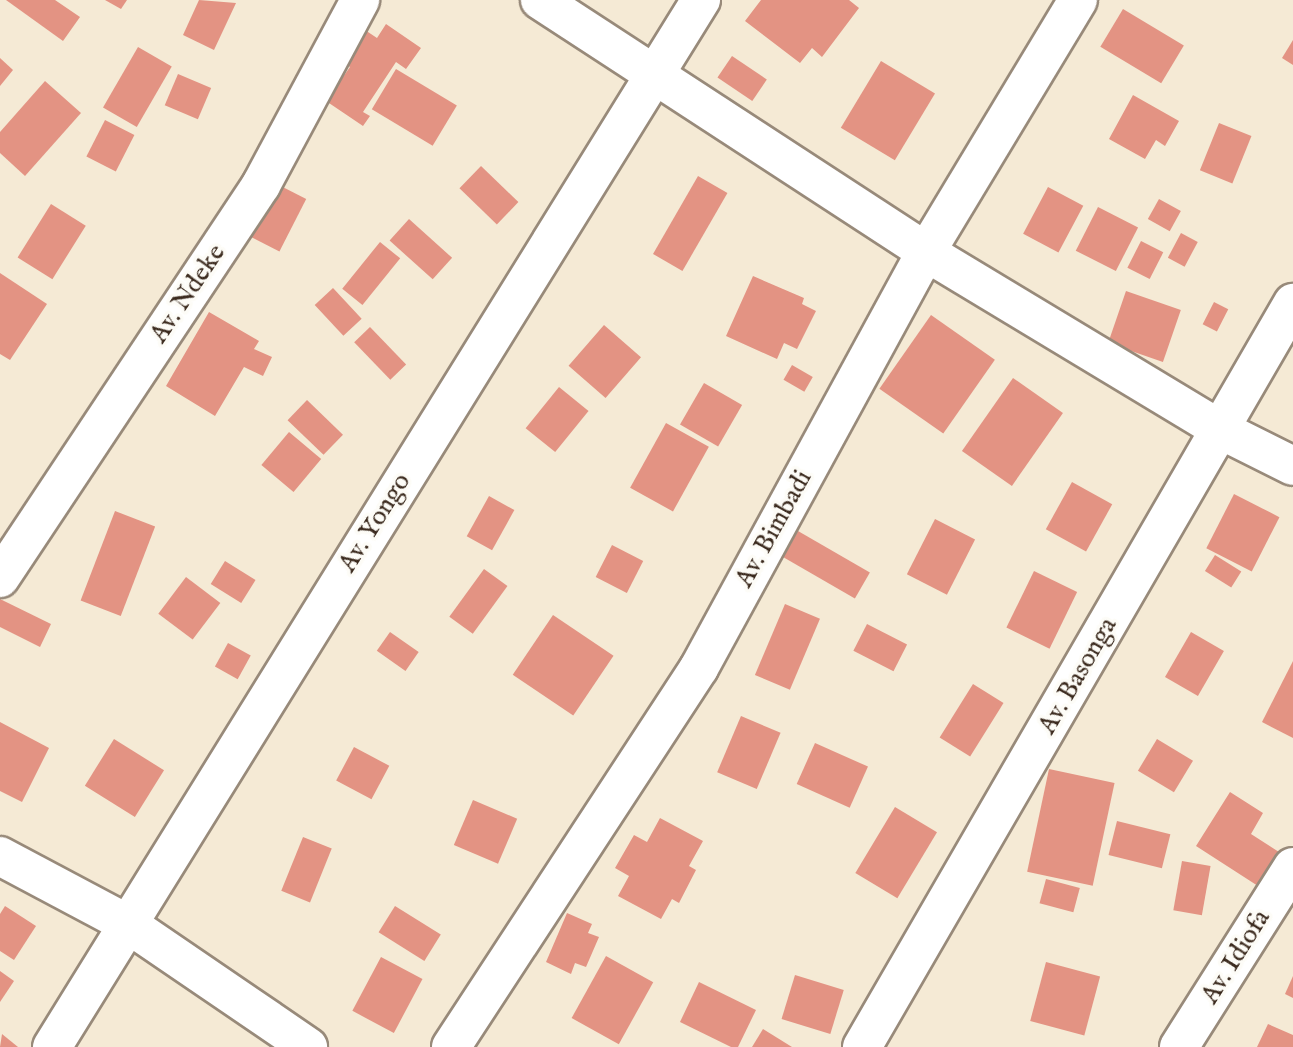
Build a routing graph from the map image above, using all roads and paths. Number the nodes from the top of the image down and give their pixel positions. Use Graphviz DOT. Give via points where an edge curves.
graph roads {
  1 [pos="360,0"];
  2 [pos="540,0"];
  3 [pos="701,0"];
  4 [pos="1078,0"];
  5 [pos="652,74"];
  6 [pos="926,252"];
  7 [pos="1293,303"];
  8 [pos="1221,429"];
  9 [pos="1293,466"];
  10 [pos="0,578"];
  11 [pos="0,856"];
  12 [pos="1293,867"];
  13 [pos="128,924"];
  14 [pos="52,1047"];
  15 [pos="308,1047"];
  16 [pos="451,1047"];
  17 [pos="862,1047"];
  18 [pos="1179,1047"];
  1 -- 10 [label="street, Av. Ndeke" via="261,185"];
  2 -- 5 [label="street"];
  3 -- 5 [label="street, Av. Yongo"];
  4 -- 6 [label="street, Av. Bimbadi"];
  5 -- 6 [label="street"];
  5 -- 13 [label="street, Av. Yongo"];
  6 -- 8 [label="street"];
  6 -- 16 [label="street, Av. Bimbadi" via="699,668"];
  7 -- 8 [label="street, Av. Basonga"];
  8 -- 9 [label="street"];
  8 -- 17 [label="street, Av. Basonga"];
  11 -- 13 [label="street"];
  12 -- 18 [label="street, Av. Idiofa"];
  13 -- 14 [label="street, Av. Yongo"];
  13 -- 15 [label="street"];
}
